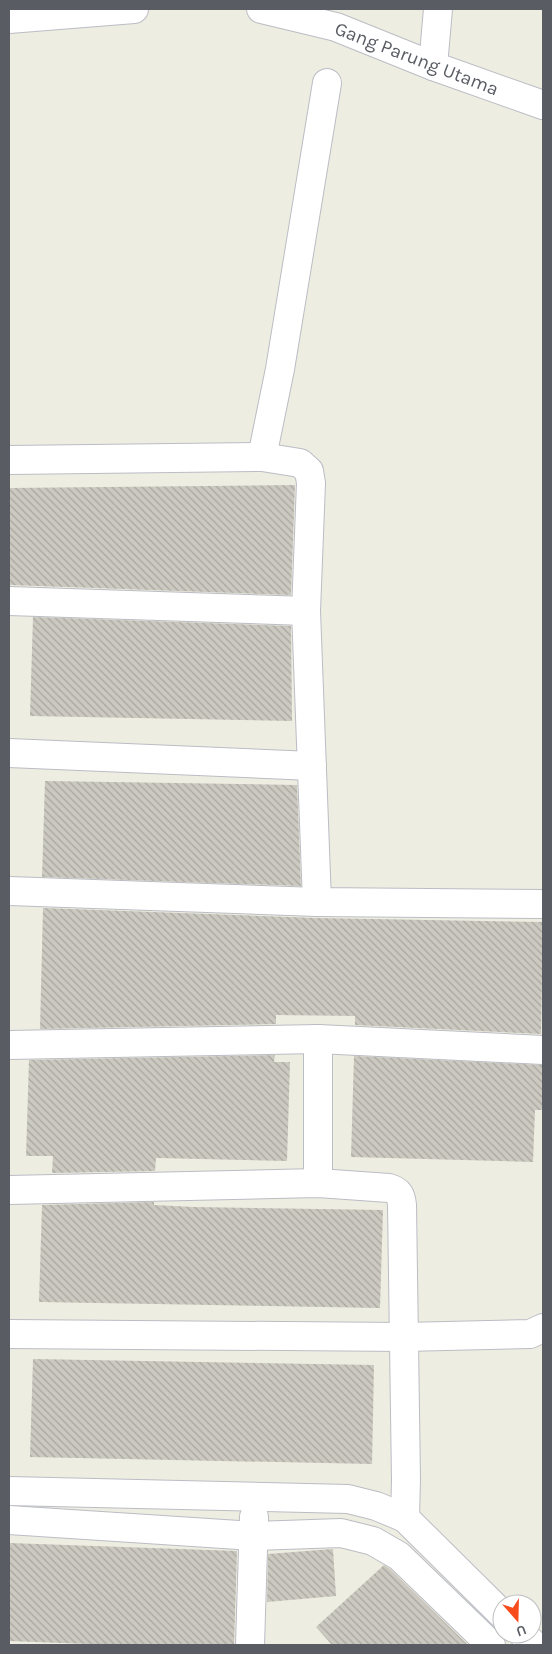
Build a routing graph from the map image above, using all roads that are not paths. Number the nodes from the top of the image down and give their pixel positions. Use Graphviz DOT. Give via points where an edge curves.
graph roads {
  1 [pos="134,9"];
  2 [pos="261,9"];
  3 [pos="438,9"];
  4 [pos="9,19"];
  5 [pos="433,66"];
  6 [pos="327,83"];
  7 [pos="543,105"];
  8 [pos="262,457"];
  9 [pos="9,460"];
  10 [pos="9,601"];
  11 [pos="306,611"];
  12 [pos="9,753"];
  13 [pos="312,766"];
  14 [pos="9,891"];
  15 [pos="317,902"];
  16 [pos="543,904"];
  17 [pos="318,1039"];
  18 [pos="9,1045"];
  19 [pos="543,1050"];
  20 [pos="318,1183"];
  21 [pos="9,1190"];
  22 [pos="543,1328"];
  23 [pos="9,1334"];
  24 [pos="404,1337"];
  25 [pos="9,1491"];
  26 [pos="255,1498"];
  27 [pos="405,1518"];
  28 [pos="9,1520"];
  29 [pos="254,1536"];
  30 [pos="492,1604"];
  31 [pos="250,1645"];
  32 [pos="491,1645"];
  1 -- 4 [label="street"];
  2 -- 5 [label="street, Gang Parung Utama" via="336,27"];
  3 -- 5 [label="street"];
  5 -- 7 [label="street, Gang Parung Utama"];
  6 -- 8 [label="street" via="280,369"];
  8 -- 9 [label="street"];
  8 -- 11 [label="street" via="300,463 309,471"];
  10 -- 11 [label="street"];
  11 -- 13 [label="street"];
  12 -- 13 [label="street"];
  13 -- 15 [label="street"];
  14 -- 15 [label="street"];
  15 -- 16 [label="street"];
  17 -- 18 [label="street"];
  17 -- 19 [label="street"];
  17 -- 20 [label="street"];
  20 -- 21 [label="street"];
  20 -- 24 [label="street" via="389,1188 401,1196"];
  22 -- 24 [label="street" via="530,1334"];
  23 -- 24 [label="street"];
  24 -- 27 [label="street"];
  25 -- 26 [label="street"];
  26 -- 27 [label="street" via="348,1499"];
  26 -- 29 [label="street"];
  27 -- 30 [label="street"];
  28 -- 29 [label="street"];
  29 -- 31 [label="street"];
  29 -- 32 [label="street" via="341,1533 373,1541 399,1556"];
}
